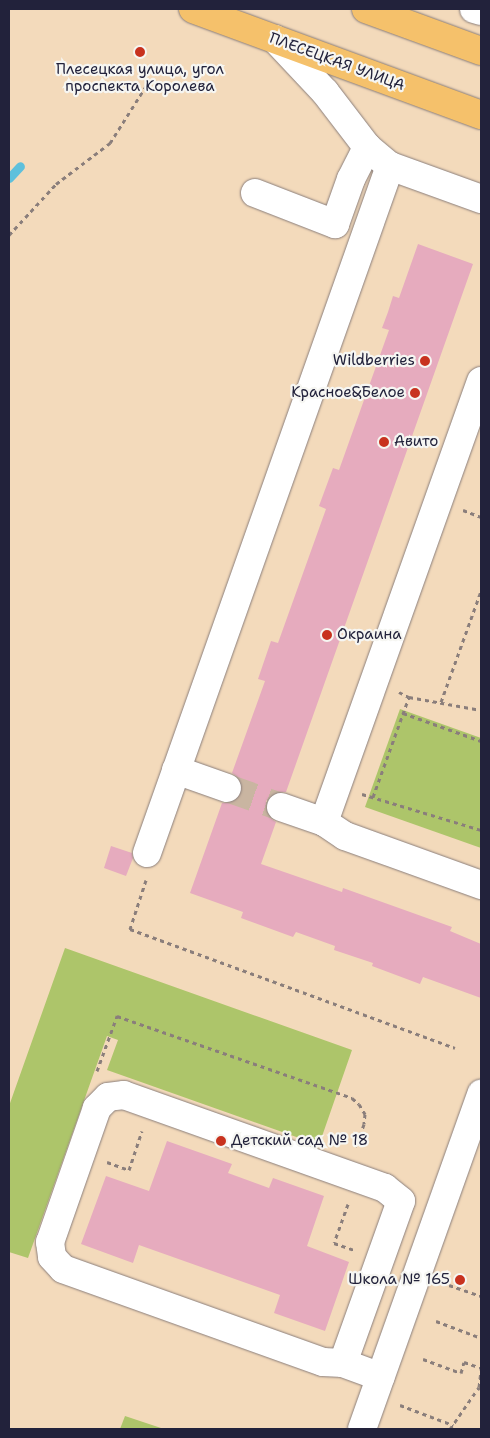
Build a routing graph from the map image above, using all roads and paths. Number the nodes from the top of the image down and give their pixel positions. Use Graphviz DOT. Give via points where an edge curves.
graph roads {
  1 [pos="193,9"];
  2 [pos="366,9"];
  3 [pos="474,9"];
  4 [pos="481,11"];
  5 [pos="275,39"];
  6 [pos="481,52"];
  7 [pos="148,83"];
  8 [pos="481,115"];
  9 [pos="367,147"];
  10 [pos="390,166"];
  11 [pos="255,193"];
  12 [pos="481,199"];
  13 [pos="9,234"];
  14 [pos="481,380"];
  15 [pos="481,591"];
  16 [pos="374,682"];
  17 [pos="409,696"];
  18 [pos="441,702"];
  19 [pos="481,710"];
  20 [pos="403,713"];
  21 [pos="481,741"];
  22 [pos="176,770"];
  23 [pos="337,785"];
  24 [pos="227,788"];
  25 [pos="374,797"];
  26 [pos="281,807"];
  27 [pos="324,822"];
  28 [pos="481,830"];
  29 [pos="147,853"];
  30 [pos="146,880"];
  31 [pos="481,884"];
  32 [pos="455,1048"];
  33 [pos="481,1094"];
  34 [pos="108,1096"];
  35 [pos="152,1105"];
  36 [pos="81,1153"];
  37 [pos="352,1176"];
  38 [pos="401,1201"];
  39 [pos="438,1215"];
  40 [pos="380,1259"];
  41 [pos="449,1285"];
  42 [pos="481,1296"];
  43 [pos="436,1321"];
  44 [pos="481,1338"];
  45 [pos="423,1359"];
  46 [pos="343,1363"];
  47 [pos="481,1369"];
  48 [pos="377,1386"];
  49 [pos="480,1388"];
  50 [pos="453,1425"];
  51 [pos="362,1429"];
  52 [pos="450,1429"];
  1 -- 5 [label="main road, ПЛЕСЕЦКАЯ УЛИЦА"];
  2 -- 6 [label="main road"];
  3 -- 4 [label="street"];
  5 -- 8 [label="main road, ПЛЕСЕЦКАЯ УЛИЦА"];
  5 -- 9 [label="street" via="325,92"];
  7 -- 13 [label="path" via="110,143 56,184"];
  9 -- 10 [label="street"];
  9 -- 11 [label="street" via="351,179 336,224"];
  10 -- 12 [label="street"];
  10 -- 22 [label="street"];
  14 -- 16 [label="street"];
  15 -- 18 [label="path"];
  16 -- 17 [label="path"];
  16 -- 23 [label="street"];
  17 -- 18 [label="path"];
  17 -- 20 [label="path"];
  18 -- 19 [label="path"];
  20 -- 21 [label="path"];
  20 -- 25 [label="path"];
  22 -- 24 [label="street"];
  22 -- 29 [label="street"];
  23 -- 25 [label="path"];
  23 -- 27 [label="street"];
  25 -- 28 [label="path"];
  26 -- 27 [label="street"];
  27 -- 31 [label="street" via="345,836"];
  30 -- 32 [label="path" via="130,928"];
  33 -- 39 [label="street"];
  34 -- 35 [label="street" via="124,1094"];
  34 -- 36 [label="street" via="97,1108"];
  34 -- 37 [label="path" via="96,1073 117,1016 352,1098 365,1114"];
  35 -- 36 [label="path" via="129,1170"];
  35 -- 37 [label="street"];
  36 -- 46 [label="street" via="50,1242 52,1257 63,1268 323,1362"];
  37 -- 38 [label="street" via="385,1188"];
  37 -- 40 [label="path" via="334,1242"];
  38 -- 39 [label="street"];
  38 -- 40 [label="street"];
  39 -- 48 [label="street"];
  40 -- 46 [label="street"];
  41 -- 42 [label="path"];
  43 -- 44 [label="path"];
  45 -- 47 [label="path" via="461,1372 464,1362"];
  46 -- 48 [label="street"];
  47 -- 49 [label="path"];
  48 -- 50 [label="path"];
  48 -- 51 [label="street"];
  49 -- 50 [label="path"];
  50 -- 52 [label="path"];
}
